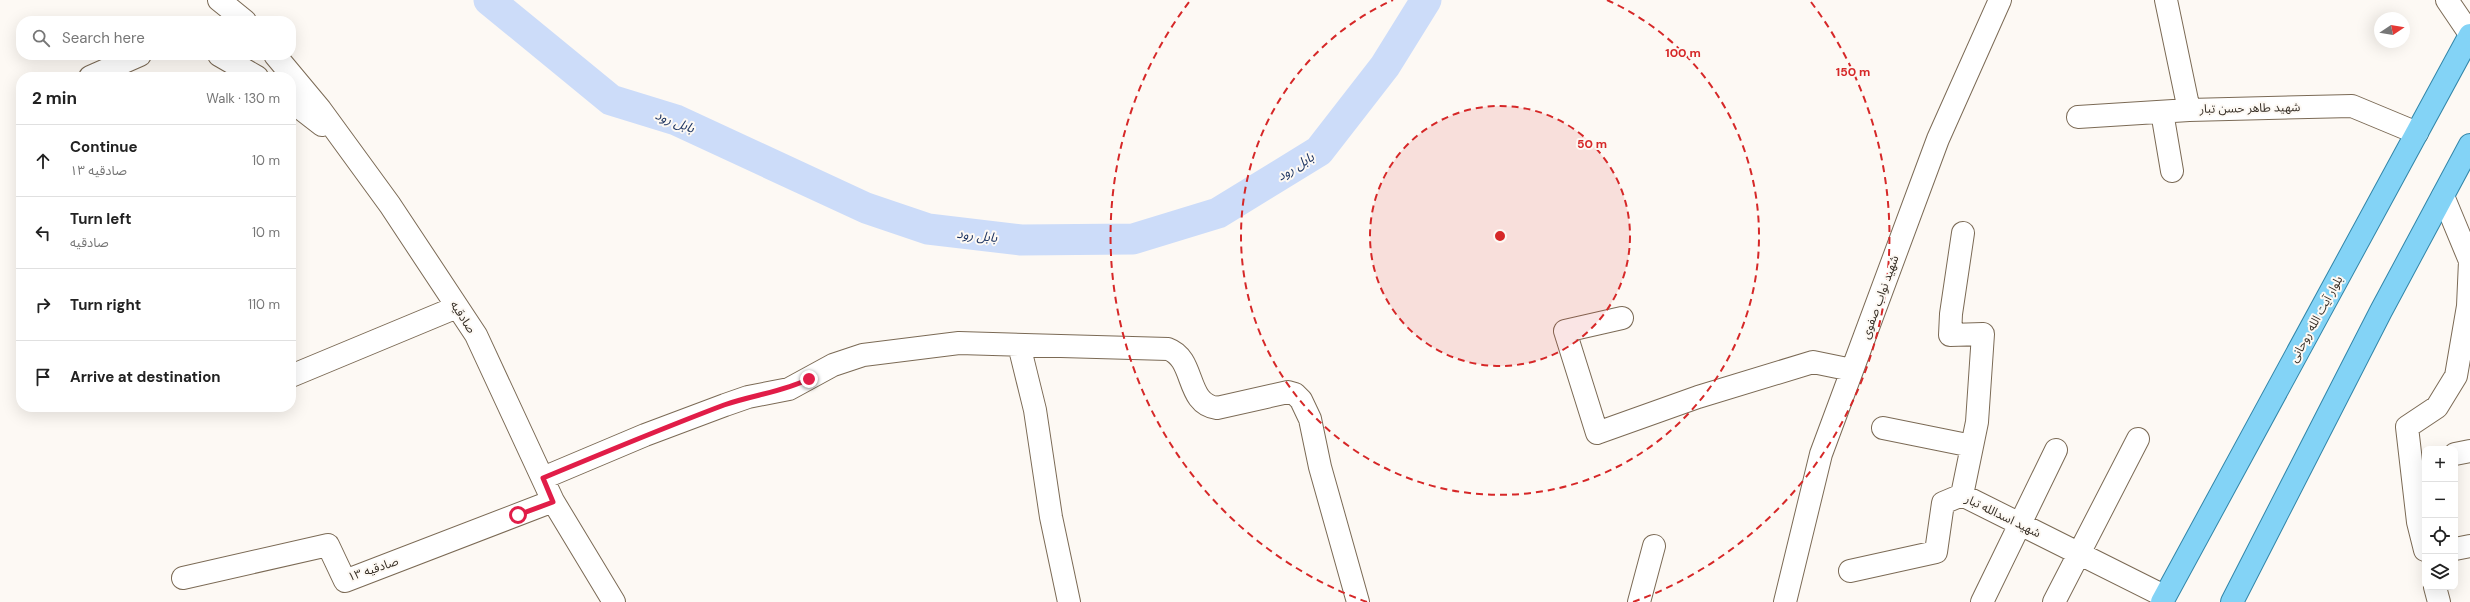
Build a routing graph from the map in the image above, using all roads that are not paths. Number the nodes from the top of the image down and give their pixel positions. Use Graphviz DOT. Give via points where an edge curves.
graph roads {
  1 [pos="219,0"];
  2 [pos="2000,0"];
  3 [pos="2166,0"];
  4 [pos="2446,0"];
  5 [pos="239,16"];
  6 [pos="2470,35"];
  7 [pos="132,60"];
  8 [pos="228,60"];
  9 [pos="279,60"];
  10 [pos="114,72"];
  11 [pos="248,72"];
  12 [pos="289,72"];
  13 [pos="296,80"];
  14 [pos="296,105"];
  15 [pos="2189,110"];
  16 [pos="2162,112"];
  17 [pos="2078,117"];
  18 [pos="2417,133"];
  19 [pos="346,144"];
  20 [pos="2470,145"];
  21 [pos="2172,171"];
  22 [pos="2443,196"];
  23 [pos="1963,233"];
  24 [pos="2470,278"];
  25 [pos="457,307"];
  26 [pos="1622,318"];
  27 [pos="2467,328"];
  28 [pos="1019,345"];
  29 [pos="1852,370"];
  30 [pos="296,374"];
  31 [pos="1883,428"];
  32 [pos="2138,439"];
  33 [pos="1972,446"];
  34 [pos="2056,450"];
  35 [pos="2470,451"];
  36 [pos="2458,453"];
  37 [pos="2418,462"];
  38 [pos="543,478"];
  39 [pos="1962,495"];
  40 [pos="553,502"];
  41 [pos="2019,524"];
  42 [pos="2422,538"];
  43 [pos="1654,546"];
  44 [pos="2470,546"];
  45 [pos="2458,548"];
  46 [pos="2080,554"];
  47 [pos="1850,571"];
  48 [pos="183,578"];
  49 [pos="2436,590"];
  50 [pos="2163,599"];
  51 [pos="614,602"];
  52 [pos="1069,602"];
  53 [pos="1358,602"];
  54 [pos="1639,602"];
  55 [pos="1785,602"];
  56 [pos="1982,602"];
  57 [pos="2054,602"];
  58 [pos="2232,602"];
  59 [pos="2439,602"];
  1 -- 5 [label="street"];
  2 -- 29 [label="street, شهید نواب صفوی" via="1938,139"];
  3 -- 15 [label="street"];
  4 -- 6 [label="street"];
  6 -- 18 [label="main road, بلوار آیت الله روحانی"];
  7 -- 10 [label="street"];
  8 -- 11 [label="street"];
  9 -- 12 [label="street, صادقیه"];
  13 -- 19 [label="street, صادقیه"];
  14 -- 19 [label="street"];
  15 -- 16 [label="street, شهید طاهر حسن تبار"];
  15 -- 18 [label="street, شهید طاهر حسن تبار" via="2352,106"];
  16 -- 17 [label="street, شهید طاهر حسن تبار"];
  16 -- 21 [label="street"];
  18 -- 50 [label="main road, بلوار آیت الله روحانی"];
  19 -- 25 [label="street, صادقیه" via="390,205"];
  20 -- 22 [label="main road"];
  22 -- 24 [label="street" via="2470,262"];
  22 -- 58 [label="main road"];
  23 -- 33 [label="street" via="1950,335 1983,334 1977,422"];
  24 -- 27 [label="street"];
  25 -- 30 [label="street"];
  25 -- 38 [label="street, صادقیه" via="476,335"];
  26 -- 29 [label="street" via="1565,331 1597,433 1698,397 1813,362"];
  27 -- 37 [label="street" via="2456,376 2437,407 2407,428"];
  28 -- 38 [label="street" via="959,343 863,355 833,365 789,389 748,397 645,435"];
  28 -- 52 [label="street" via="1035,410 1051,517"];
  28 -- 53 [label="street" via="1168,349 1180,356 1198,396 1209,407 1217,408 1281,393 1295,394 1310,419 1320,467"];
  29 -- 55 [label="street, شهید نواب صفوی" via="1821,454"];
  31 -- 33 [label="street"];
  32 -- 46 [label="street"];
  33 -- 39 [label="street"];
  34 -- 41 [label="street"];
  35 -- 36 [label="street"];
  37 -- 42 [label="street" via="2418,522"];
  38 -- 40 [label="street, صادقیه"];
  39 -- 41 [label="street, شهید اسدالله تبار"];
  39 -- 47 [label="street, شهید اسدالله تبار" via="1943,503 1936,552"];
  40 -- 48 [label="street, صادقیه ۱۳" via="344,581 328,545"];
  40 -- 51 [label="street, صادقیه"];
  41 -- 46 [label="street, شهید اسدالله تبار"];
  41 -- 56 [label="street"];
  43 -- 54 [label="street"];
  44 -- 45 [label="street"];
  46 -- 50 [label="street, شهید اسدالله تبار"];
  46 -- 57 [label="street"];
  49 -- 59 [label="street"];
}
